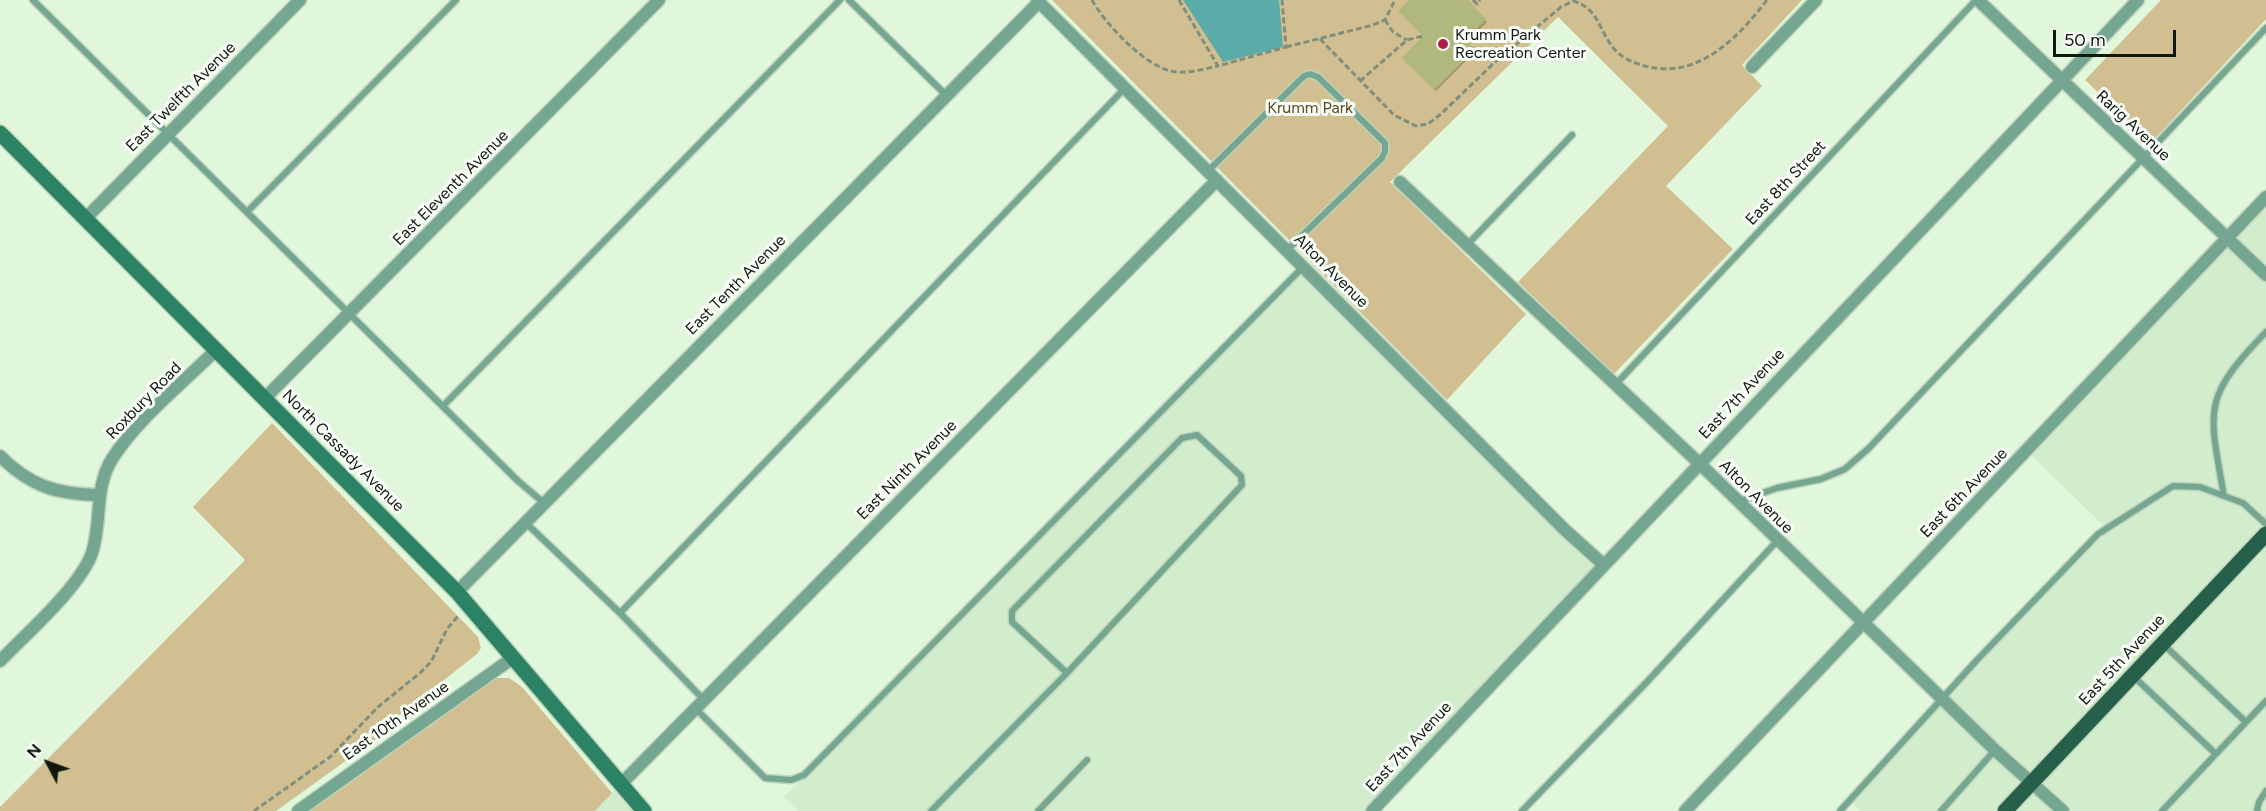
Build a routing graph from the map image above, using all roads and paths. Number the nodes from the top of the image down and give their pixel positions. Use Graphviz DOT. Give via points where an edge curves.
graph roads {
  1 [pos="33,0"];
  2 [pos="300,0"];
  3 [pos="456,0"];
  4 [pos="659,0"];
  5 [pos="840,0"];
  6 [pos="849,0"];
  7 [pos="1092,0"];
  8 [pos="1179,0"];
  9 [pos="1282,0"];
  10 [pos="1395,0"];
  11 [pos="1473,0"];
  12 [pos="1480,0"];
  13 [pos="1767,0"];
  14 [pos="1816,0"];
  15 [pos="1977,0"];
  16 [pos="2138,0"];
  17 [pos="1038,1"];
  18 [pos="1385,20"];
  19 [pos="2266,28"];
  20 [pos="1423,36"];
  21 [pos="1320,39"];
  22 [pos="1407,40"];
  23 [pos="1286,48"];
  24 [pos="1218,66"];
  25 [pos="1752,67"];
  26 [pos="2062,80"];
  27 [pos="1360,81"];
  28 [pos="1125,88"];
  29 [pos="946,95"];
  30 [pos="0,133"];
  31 [pos="169,134"];
  32 [pos="1572,135"];
  33 [pos="2144,159"];
  34 [pos="1212,175"];
  35 [pos="1400,182"];
  36 [pos="2266,196"];
  37 [pos="248,212"];
  38 [pos="86,218"];
  39 [pos="2228,238"];
  40 [pos="1466,245"];
  41 [pos="1287,250"];
  42 [pos="1303,266"];
  43 [pos="2266,275"];
  44 [pos="349,314"];
  45 [pos="2266,332"];
  46 [pos="217,350"];
  47 [pos="1615,385"];
  48 [pos="265,398"];
  49 [pos="443,406"];
  50 [pos="0,456"];
  51 [pos="1699,464"];
  52 [pos="98,495"];
  53 [pos="2224,496"];
  54 [pos="1737,502"];
  55 [pos="544,504"];
  56 [pos="526,523"];
  57 [pos="2266,524"];
  58 [pos="2266,534"];
  59 [pos="1777,541"];
  60 [pos="1604,565"];
  61 [pos="457,592"];
  62 [pos="462,612"];
  63 [pos="620,613"];
  64 [pos="1863,623"];
  65 [pos="2163,644"];
  66 [pos="514,657"];
  67 [pos="0,661"];
  68 [pos="1067,673"];
  69 [pos="2133,676"];
  70 [pos="1943,699"];
  71 [pos="2266,701"];
  72 [pos="700,704"];
  73 [pos="2246,722"];
  74 [pos="1995,750"];
  75 [pos="2216,754"];
  76 [pos="1087,760"];
  77 [pos="2032,782"];
  78 [pos="621,784"];
  79 [pos="2266,791"];
  80 [pos="254,811"];
  81 [pos="298,811"];
  82 [pos="644,811"];
  83 [pos="931,811"];
  84 [pos="1038,811"];
  85 [pos="1372,811"];
  86 [pos="1522,811"];
  87 [pos="1685,811"];
  88 [pos="1840,811"];
  89 [pos="1941,811"];
  90 [pos="2005,811"];
  91 [pos="2063,811"];
  92 [pos="2162,811"];
  93 [pos="2257,811"];
  1 -- 31 [label="lane"];
  2 -- 31 [label="street, East Twelfth Avenue"];
  3 -- 37 [label="lane"];
  4 -- 44 [label="street, East Eleventh Avenue"];
  5 -- 49 [label="lane"];
  6 -- 29 [label="lane"];
  7 -- 24 [label="path" via="1100,15 1154,64 1174,72"];
  8 -- 24 [label="path"];
  9 -- 23 [label="path"];
  10 -- 18 [label="path"];
  11 -- 12 [label="path" via="1477,4"];
  13 -- 27 [label="path" via="1736,36 1703,60 1669,70 1629,60 1617,51 1593,12 1573,1 1495,62 1428,124 1416,126 1394,115"];
  14 -- 25 [label="street"];
  15 -- 26 [label="street, Rarig Avenue"];
  15 -- 47 [label="lane, East 8th Street"];
  16 -- 26 [label="street, East 7th Avenue"];
  17 -- 28 [label="street, Alton Avenue"];
  17 -- 29 [label="street, East Tenth Avenue"];
  18 -- 21 [label="path"];
  18 -- 22 [label="path" via="1393,32"];
  19 -- 33 [label="lane"];
  20 -- 22 [label="path"];
  21 -- 23 [label="path"];
  21 -- 27 [label="path"];
  22 -- 27 [label="path"];
  23 -- 24 [label="path"];
  26 -- 33 [label="street, Rarig Avenue"];
  26 -- 51 [label="street, East 7th Avenue"];
  28 -- 34 [label="street, Alton Avenue"];
  28 -- 63 [label="lane"];
  29 -- 55 [label="street, East Tenth Avenue"];
  30 -- 38 [label="main road, North Cassady Avenue"];
  31 -- 37 [label="lane"];
  31 -- 38 [label="street, East Twelfth Avenue"];
  32 -- 40 [label="lane"];
  33 -- 39 [label="street, Rarig Avenue"];
  33 -- 54 [label="lane" via="1845,469"];
  34 -- 41 [label="street, Alton Avenue"];
  34 -- 41 [label="lane" via="1310,74 1385,143 1382,158"];
  34 -- 72 [label="street, East Ninth Avenue"];
  35 -- 40 [label="street, Alton Avenue"];
  36 -- 39 [label="street, East 6th Avenue"];
  37 -- 44 [label="lane"];
  38 -- 46 [label="main road, North Cassady Avenue"];
  39 -- 43 [label="street, Rarig Avenue"];
  39 -- 64 [label="street, East 6th Avenue"];
  40 -- 47 [label="street, Alton Avenue"];
  41 -- 42 [label="street, Alton Avenue"];
  42 -- 60 [label="street, Alton Avenue"];
  42 -- 72 [label="lane" via="804,775 780,781 761,775"];
  44 -- 48 [label="street, East Eleventh Avenue"];
  44 -- 49 [label="lane"];
  45 -- 53 [label="lane" via="2224,379 2213,409"];
  46 -- 48 [label="main road, North Cassady Avenue"];
  46 -- 52 [label="street, Roxbury Road" via="133,432 111,461"];
  47 -- 51 [label="street, Alton Avenue"];
  48 -- 61 [label="main road, North Cassady Avenue"];
  49 -- 55 [label="lane"];
  50 -- 52 [label="street" via="20,476 67,494"];
  51 -- 54 [label="street, Alton Avenue"];
  51 -- 60 [label="street, East 7th Avenue"];
  52 -- 67 [label="street, Roxbury Road" via="92,553 78,578"];
  53 -- 57 [label="lane" via="2243,503"];
  53 -- 70 [label="lane" via="2200,487 2173,486 2098,534"];
  54 -- 59 [label="street, Alton Avenue"];
  55 -- 56 [label="street, East Tenth Avenue"];
  56 -- 61 [label="street, East Tenth Avenue"];
  56 -- 63 [label="lane"];
  58 -- 65 [label="main road, East 5th Avenue"];
  59 -- 64 [label="street, Alton Avenue"];
  59 -- 86 [label="lane"];
  60 -- 85 [label="street, East 7th Avenue"];
  61 -- 66 [label="main road, North Cassady Avenue"];
  62 -- 80 [label="path" via="420,673 378,707 330,757"];
  63 -- 72 [label="lane"];
  64 -- 70 [label="street, Alton Avenue"];
  64 -- 87 [label="street, East 6th Avenue"];
  65 -- 69 [label="main road, East 5th Avenue"];
  65 -- 73 [label="lane"];
  66 -- 78 [label="main road, North Cassady Avenue"];
  66 -- 81 [label="street, East 10th Avenue"];
  68 -- 68 [label="lane" via="1242,485 1241,476 1197,435 1182,438 1012,611 1012,622"];
  68 -- 83 [label="lane"];
  69 -- 75 [label="lane"];
  69 -- 77 [label="main road, East 5th Avenue"];
  70 -- 74 [label="street, Alton Avenue"];
  70 -- 88 [label="lane"];
  71 -- 73 [label="lane"];
  72 -- 78 [label="street, East Ninth Avenue"];
  73 -- 75 [label="lane"];
  74 -- 77 [label="street, Alton Avenue"];
  74 -- 89 [label="lane"];
  75 -- 92 [label="lane"];
  76 -- 84 [label="lane"];
  77 -- 90 [label="main road, East 5th Avenue"];
  77 -- 91 [label="street, Alton Avenue"];
  78 -- 82 [label="main road, North Cassady Avenue"];
  79 -- 93 [label="lane"];
}
